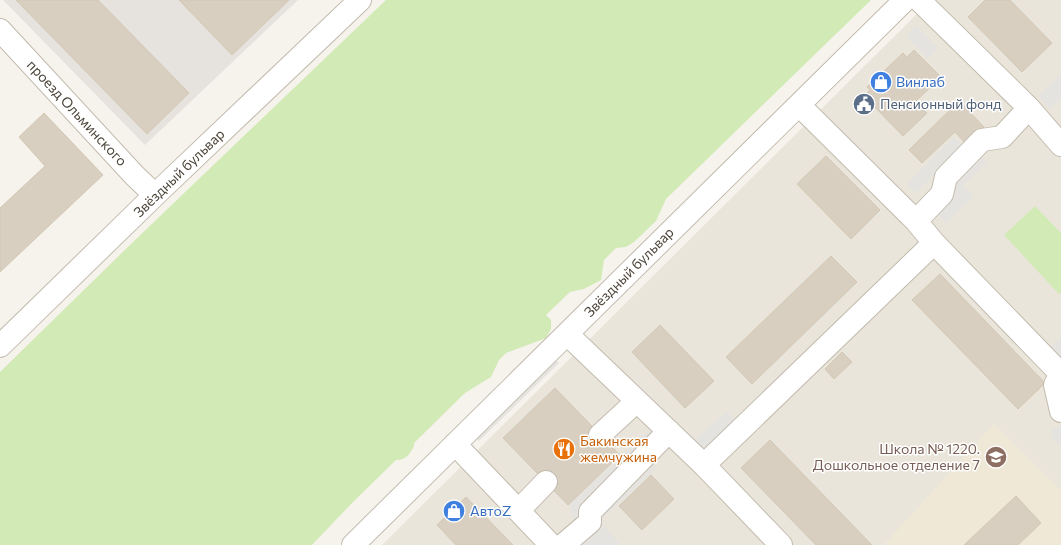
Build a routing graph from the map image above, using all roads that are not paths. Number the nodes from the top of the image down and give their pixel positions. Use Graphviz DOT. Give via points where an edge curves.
graph roads {
  1 [pos="360,0"];
  2 [pos="905,0"];
  3 [pos="920,0"];
  4 [pos="0,30"];
  5 [pos="799,105"];
  6 [pos="1029,108"];
  7 [pos="1058,134"];
  8 [pos="155,195"];
  9 [pos="916,221"];
  10 [pos="934,243"];
  11 [pos="567,334"];
  12 [pos="0,346"];
  13 [pos="1061,373"];
  14 [pos="637,401"];
  15 [pos="1061,411"];
  16 [pos="669,431"];
  17 [pos="600,435"];
  18 [pos="456,444"];
  19 [pos="704,465"];
  20 [pos="546,482"];
  21 [pos="519,510"];
  22 [pos="353,545"];
  23 [pos="552,545"];
  24 [pos="563,545"];
  25 [pos="781,545"];
  1 -- 8 [label="street, Звёздный бульвар"];
  2 -- 5 [label="street, Звёздный бульвар"];
  3 -- 6 [label="street"];
  4 -- 8 [label="street, проезд Ольминского"];
  5 -- 9 [label="street"];
  5 -- 11 [label="street, Звёздный бульвар"];
  6 -- 7 [label="street"];
  6 -- 9 [label="street" via="1002,137 982,140 946,176 942,194"];
  8 -- 12 [label="street, Звёздный бульвар"];
  9 -- 10 [label="street"];
  10 -- 13 [label="street"];
  10 -- 19 [label="street"];
  11 -- 14 [label="street"];
  11 -- 18 [label="street, Звёздный бульвар"];
  13 -- 15 [label="street" via="1054,385"];
  14 -- 16 [label="street"];
  14 -- 17 [label="street"];
  16 -- 19 [label="street"];
  16 -- 24 [label="street" via="590,512 590,522"];
  18 -- 21 [label="street"];
  18 -- 22 [label="street, Звёздный бульвар"];
  19 -- 25 [label="street"];
  20 -- 21 [label="street"];
  21 -- 23 [label="street"];
}
